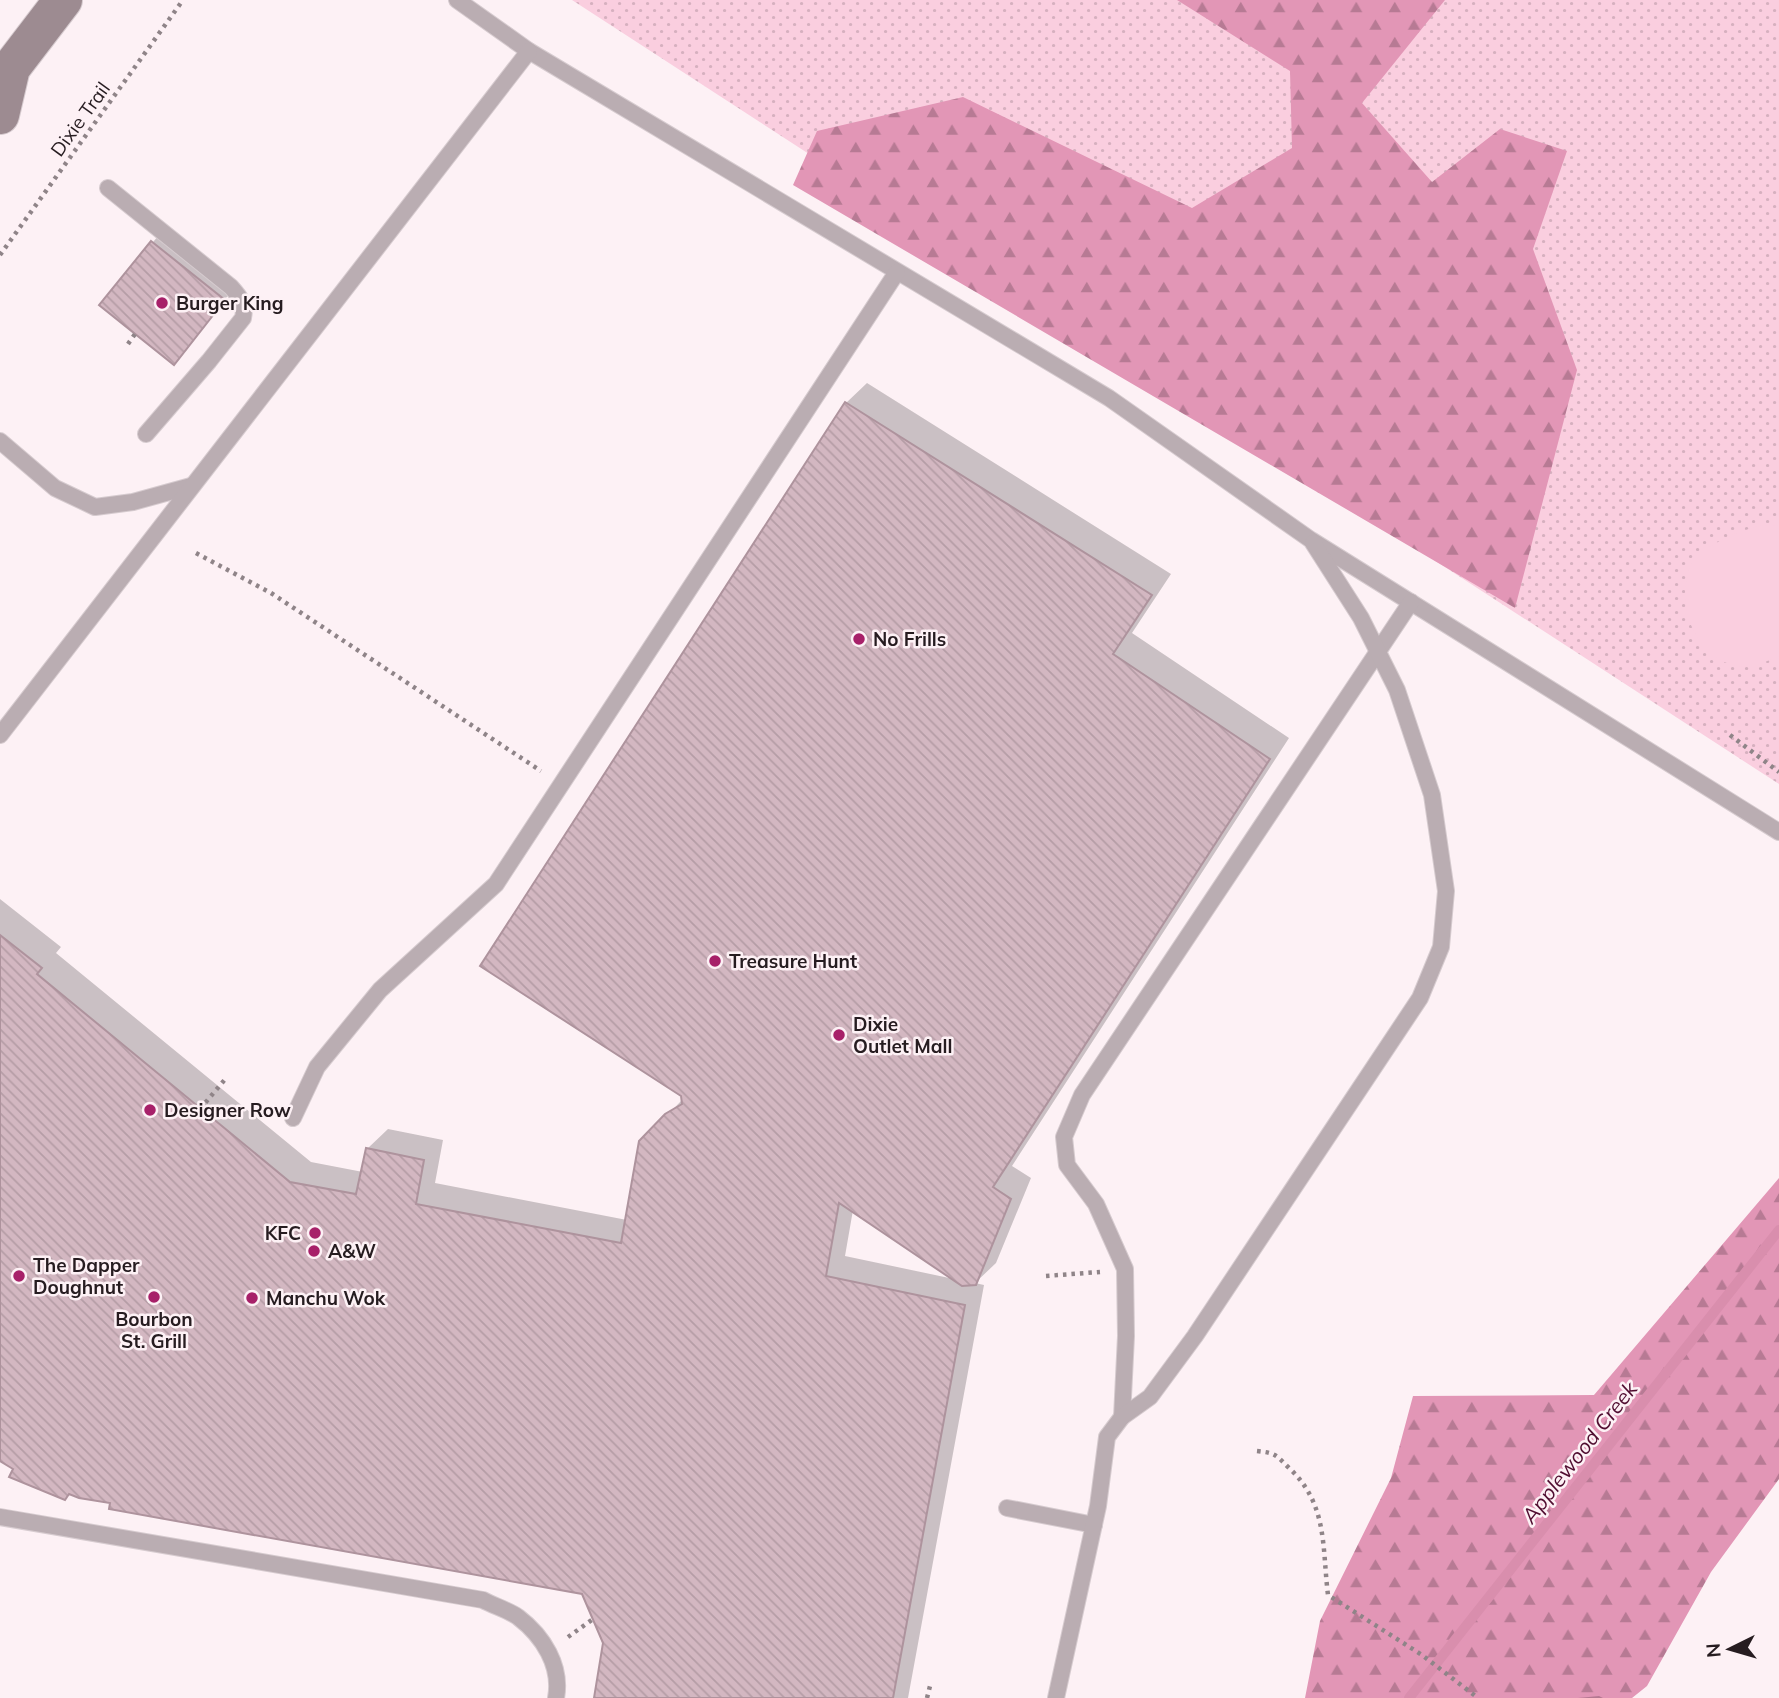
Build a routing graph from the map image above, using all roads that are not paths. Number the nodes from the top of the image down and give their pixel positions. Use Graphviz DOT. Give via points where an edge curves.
graph roads {
  1 [pos="63,0"];
  2 [pos="457,0"];
  3 [pos="529,51"];
  4 [pos="6,71"];
  5 [pos="0,115"];
  6 [pos="108,188"];
  7 [pos="897,272"];
  8 [pos="146,434"];
  9 [pos="0,441"];
  10 [pos="191,486"];
  11 [pos="1311,540"];
  12 [pos="1411,602"];
  13 [pos="1378,652"];
  14 [pos="0,735"];
  15 [pos="1779,832"];
  16 [pos="293,1118"];
  17 [pos="1122,1417"];
  18 [pos="1007,1508"];
  19 [pos="0,1517"];
  20 [pos="1094,1525"];
  21 [pos="556,1698"];
  22 [pos="1056,1698"];
  1 -- 4 [label="main road"];
  2 -- 3 [label="lane"];
  3 -- 7 [label="lane"];
  3 -- 10 [label="lane"];
  4 -- 5 [label="main road"];
  6 -- 8 [label="lane" via="231,287 245,310 218,351"];
  7 -- 11 [label="lane" via="1108,398"];
  7 -- 16 [label="lane" via="496,884 380,990 317,1067"];
  9 -- 10 [label="lane" via="55,488 95,507"];
  10 -- 14 [label="lane"];
  11 -- 12 [label="lane"];
  11 -- 13 [label="lane"];
  12 -- 13 [label="lane"];
  12 -- 15 [label="lane"];
  13 -- 17 [label="lane" via="1082,1095 1064,1137 1067,1165 1096,1203 1125,1269"];
  13 -- 17 [label="lane" via="1397,690 1432,795 1446,891 1441,947 1420,998 1195,1336 1150,1397"];
  17 -- 20 [label="lane" via="1107,1437"];
  18 -- 20 [label="lane"];
  19 -- 21 [label="lane" via="483,1600 517,1617 541,1639 555,1665"];
  20 -- 22 [label="lane"];
}
